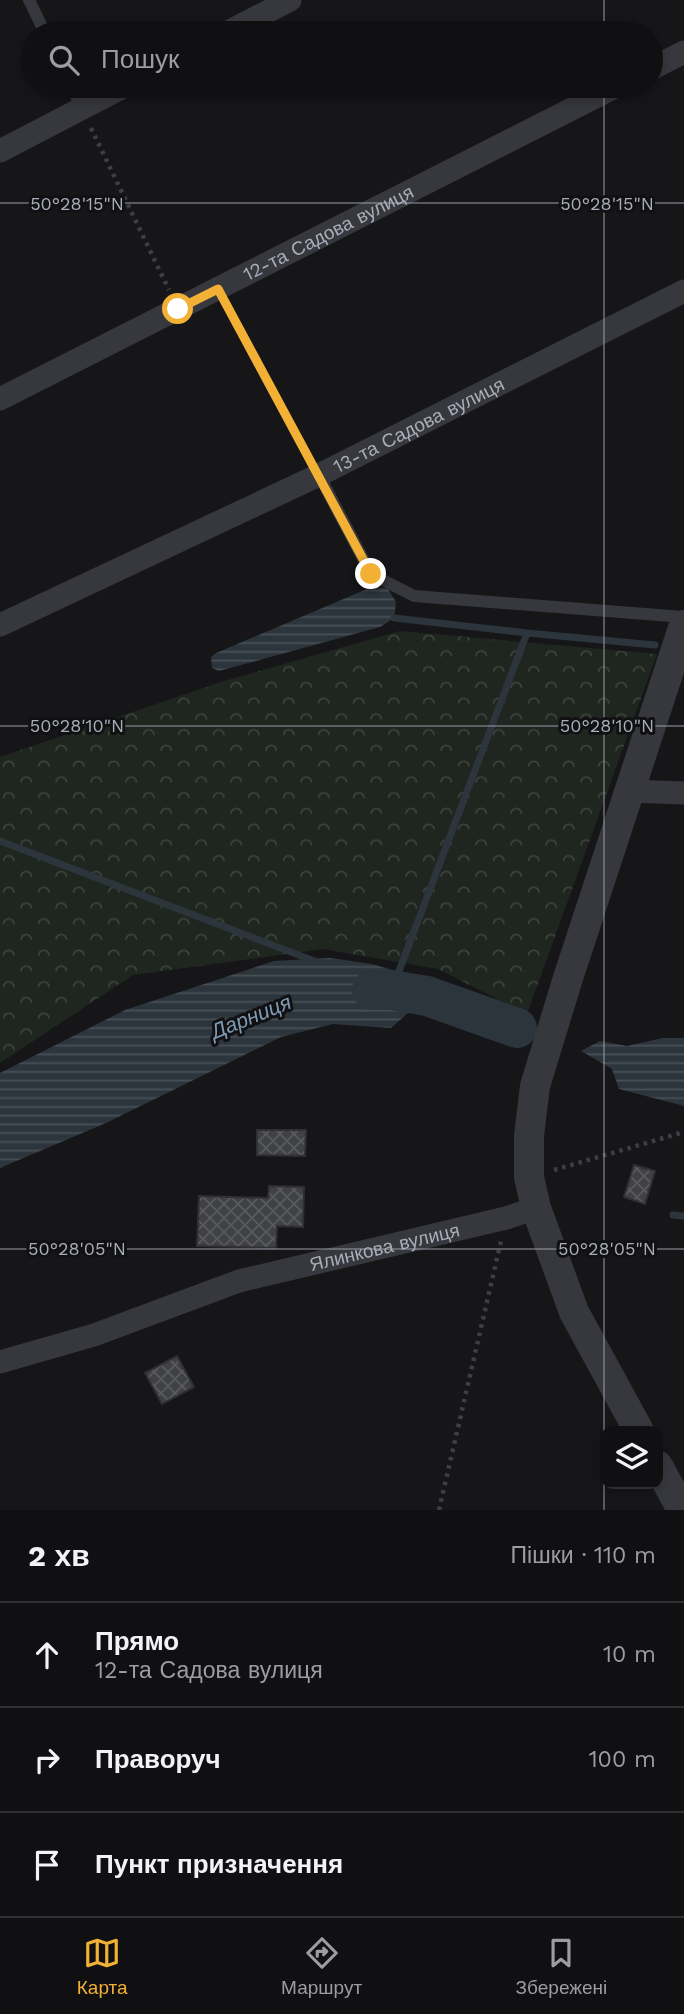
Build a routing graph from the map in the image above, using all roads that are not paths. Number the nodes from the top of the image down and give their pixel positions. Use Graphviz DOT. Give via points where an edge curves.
graph roads {
  1 [pos="29,0"];
  2 [pos="290,0"];
  3 [pos="40,21"];
  4 [pos="249,21"];
  5 [pos="684,52"];
  6 [pos="663,63"];
  7 [pos="77,98"];
  8 [pos="102,98"];
  9 [pos="593,98"];
  10 [pos="82,108"];
  11 [pos="0,151"];
  12 [pos="684,291"];
  13 [pos="0,399"];
  14 [pos="319,475"];
  15 [pos="684,617"];
  16 [pos="0,625"];
  17 [pos="684,625"];
  18 [pos="629,791"];
  19 [pos="684,793"];
  20 [pos="536,1208"];
  21 [pos="0,1362"];
  22 [pos="636,1426"];
  23 [pos="663,1474"];
  24 [pos="682,1510"];
  1 -- 3 [label="lane"];
  2 -- 4 [label="street"];
  5 -- 6 [label="street"];
  7 -- 10 [label="lane"];
  8 -- 10 [label="street"];
  9 -- 13 [label="street, 12-та Садова вулиця"];
  10 -- 11 [label="street"];
  12 -- 14 [label="street, 13-та Садова вулиця"];
  14 -- 15 [label="lane" via="371,574 414,596"];
  14 -- 16 [label="street, 13-та Садова вулиця"];
  17 -- 18 [label="street"];
  18 -- 19 [label="street"];
  18 -- 20 [label="street" via="535,1086 529,1177"];
  20 -- 21 [label="street, Ялинкова вулиця" via="239,1281 94,1335"];
  20 -- 22 [label="street" via="574,1312"];
  23 -- 24 [label="street"];
}
